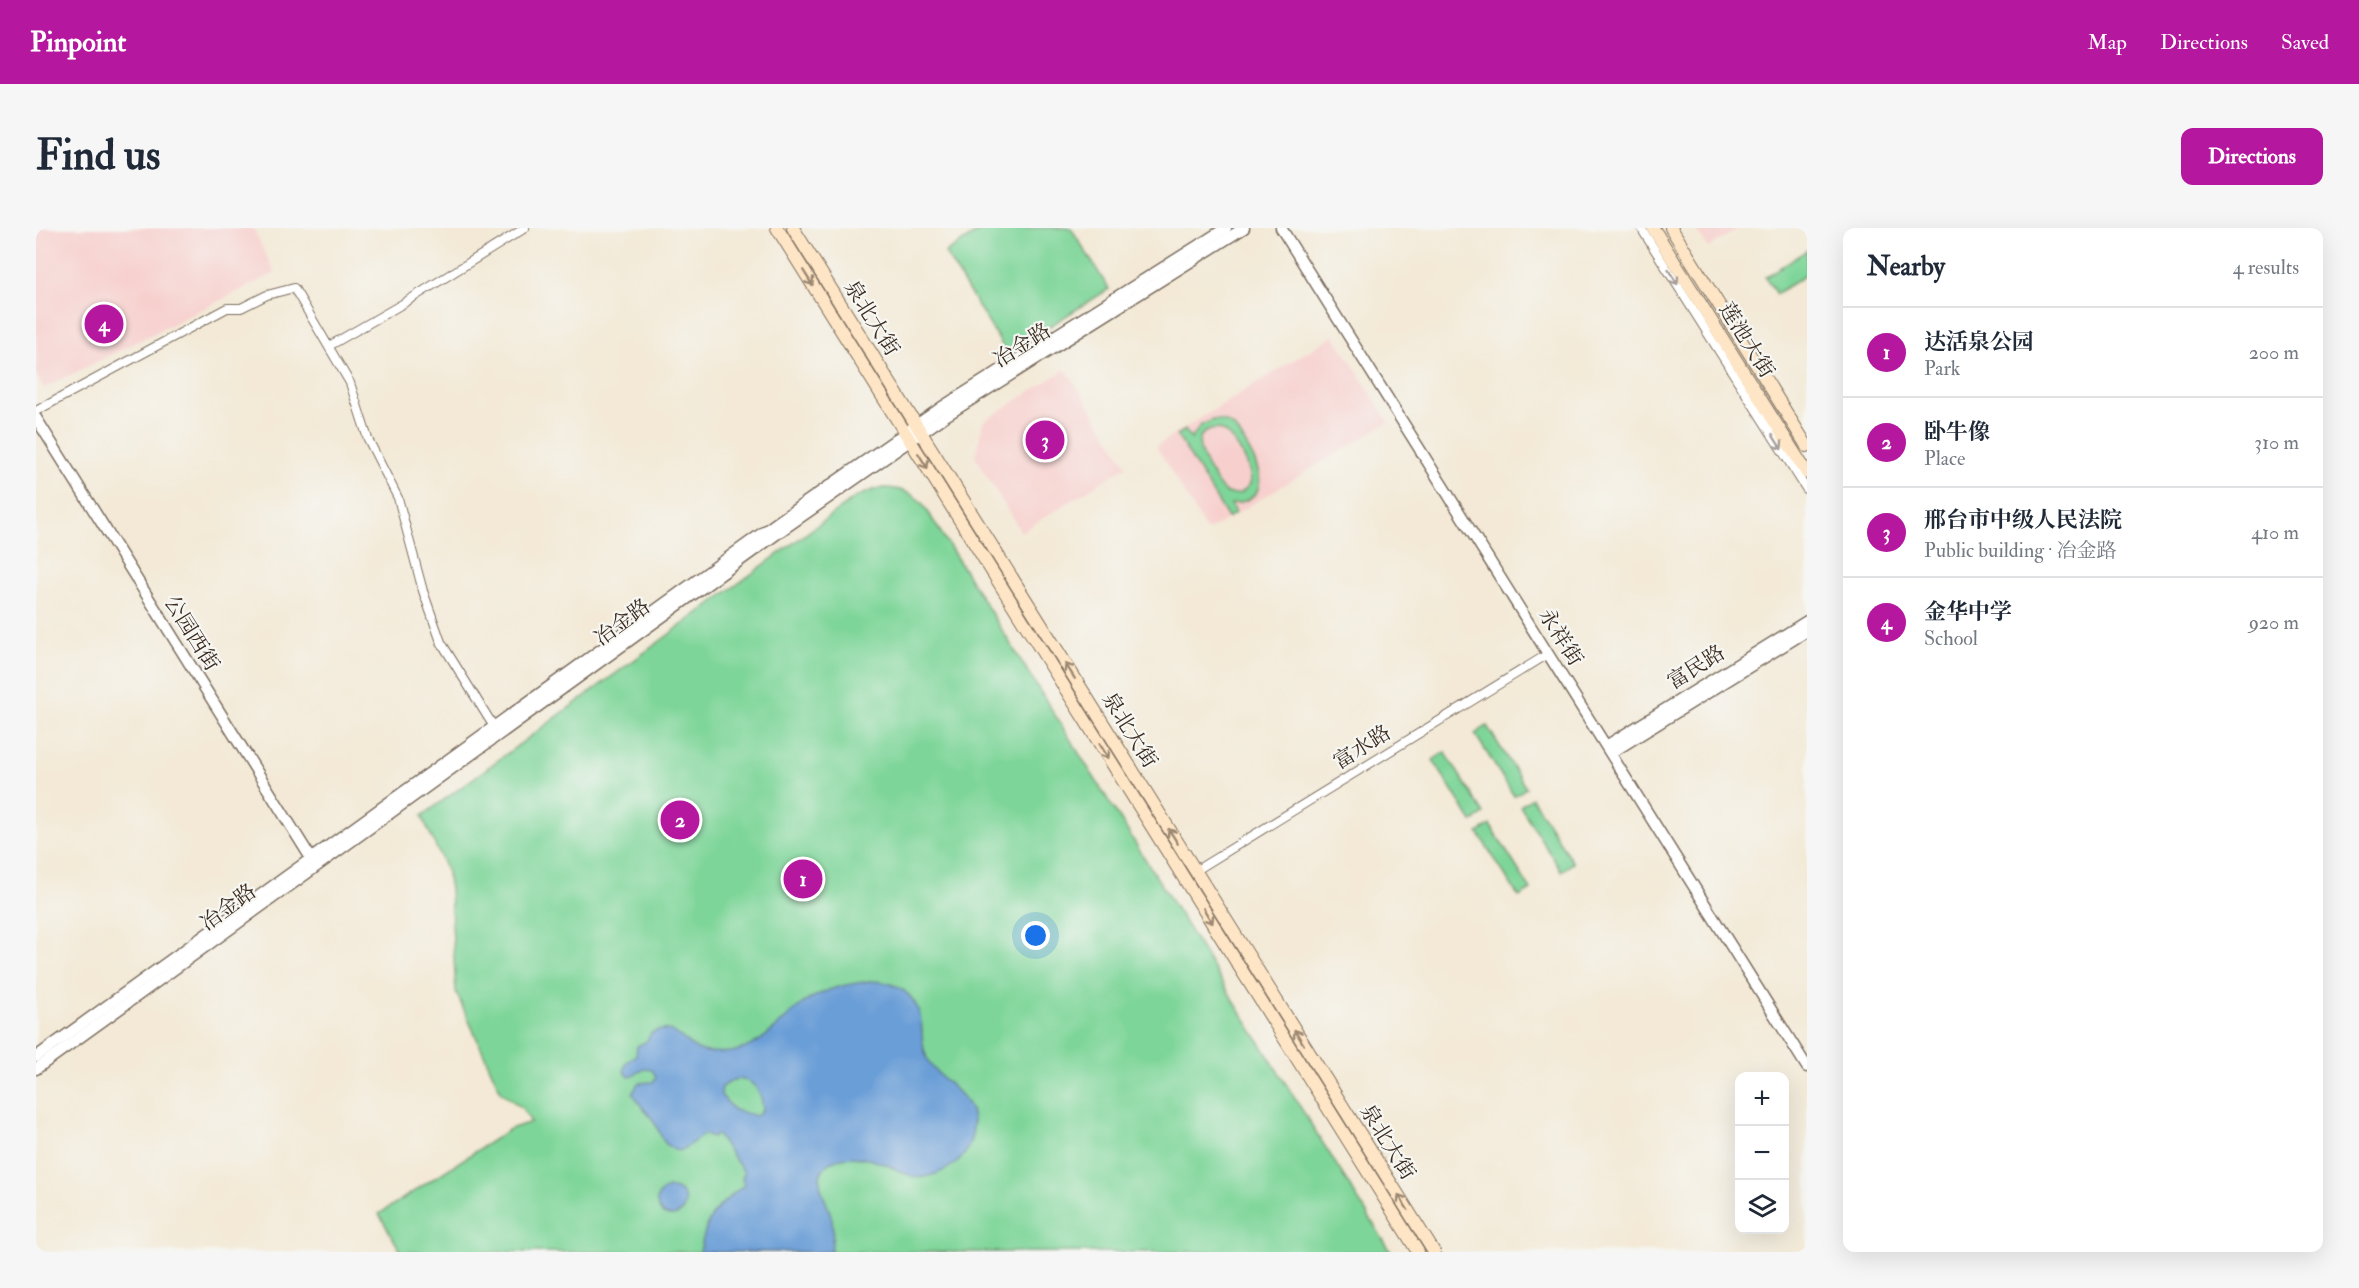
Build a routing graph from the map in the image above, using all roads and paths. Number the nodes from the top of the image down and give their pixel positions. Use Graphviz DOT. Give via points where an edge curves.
graph roads {
  1 [pos="525,228"];
  2 [pos="777,228"];
  3 [pos="793,228"];
  4 [pos="1226,228"];
  5 [pos="1244,228"];
  6 [pos="1281,228"];
  7 [pos="1641,228"];
  8 [pos="1653,228"];
  9 [pos="1671,228"];
  10 [pos="329,346"];
  11 [pos="36,411"];
  12 [pos="36,418"];
  13 [pos="919,429"];
  14 [pos="908,436"];
  15 [pos="1807,446"];
  16 [pos="1807,473"];
  17 [pos="1807,490"];
  18 [pos="1807,621"];
  19 [pos="1807,631"];
  20 [pos="1548,654"];
  21 [pos="494,727"];
  22 [pos="1609,750"];
  23 [pos="314,863"];
  24 [pos="1195,871"];
  25 [pos="36,1057"];
  26 [pos="1807,1067"];
  27 [pos="36,1069"];
  28 [pos="1418,1252"];
  29 [pos="1434,1252"];
  1 -- 10 [label="street"];
  2 -- 14 [label="main road, 泉北大街, one-way"];
  3 -- 13 [label="main road, 泉北大街"];
  4 -- 13 [label="street, 冶金路"];
  5 -- 13 [label="street, 冶金路"];
  6 -- 20 [label="street, 永祥街"];
  7 -- 17 [label="street, one-way"];
  8 -- 16 [label="main road, 莲池大街"];
  9 -- 15 [label="main road, 莲池大街"];
  10 -- 11 [label="street" via="294,288 241,308 226,308"];
  10 -- 21 [label="street" via="350,383 368,439 398,498 441,642"];
  12 -- 23 [label="street, 公园西街"];
  13 -- 14 [label="street, 冶金路"];
  24 -- 13 [label="main road, 泉北大街, one-way"];
  14 -- 21 [label="street, 冶金路" via="779,520"];
  14 -- 23 [label="street, 冶金路"];
  14 -- 28 [label="main road, 泉北大街, one-way"];
  18 -- 22 [label="street, 富民路"];
  19 -- 22 [label="street, 富民路"];
  20 -- 22 [label="street, 永祥街"];
  20 -- 24 [label="street, 富水路"];
  21 -- 23 [label="street, 冶金路"];
  22 -- 26 [label="street, 永祥街"];
  23 -- 25 [label="street, 冶金路"];
  23 -- 27 [label="street, 冶金路"];
  29 -- 24 [label="main road, 泉北大街, one-way"];
}
